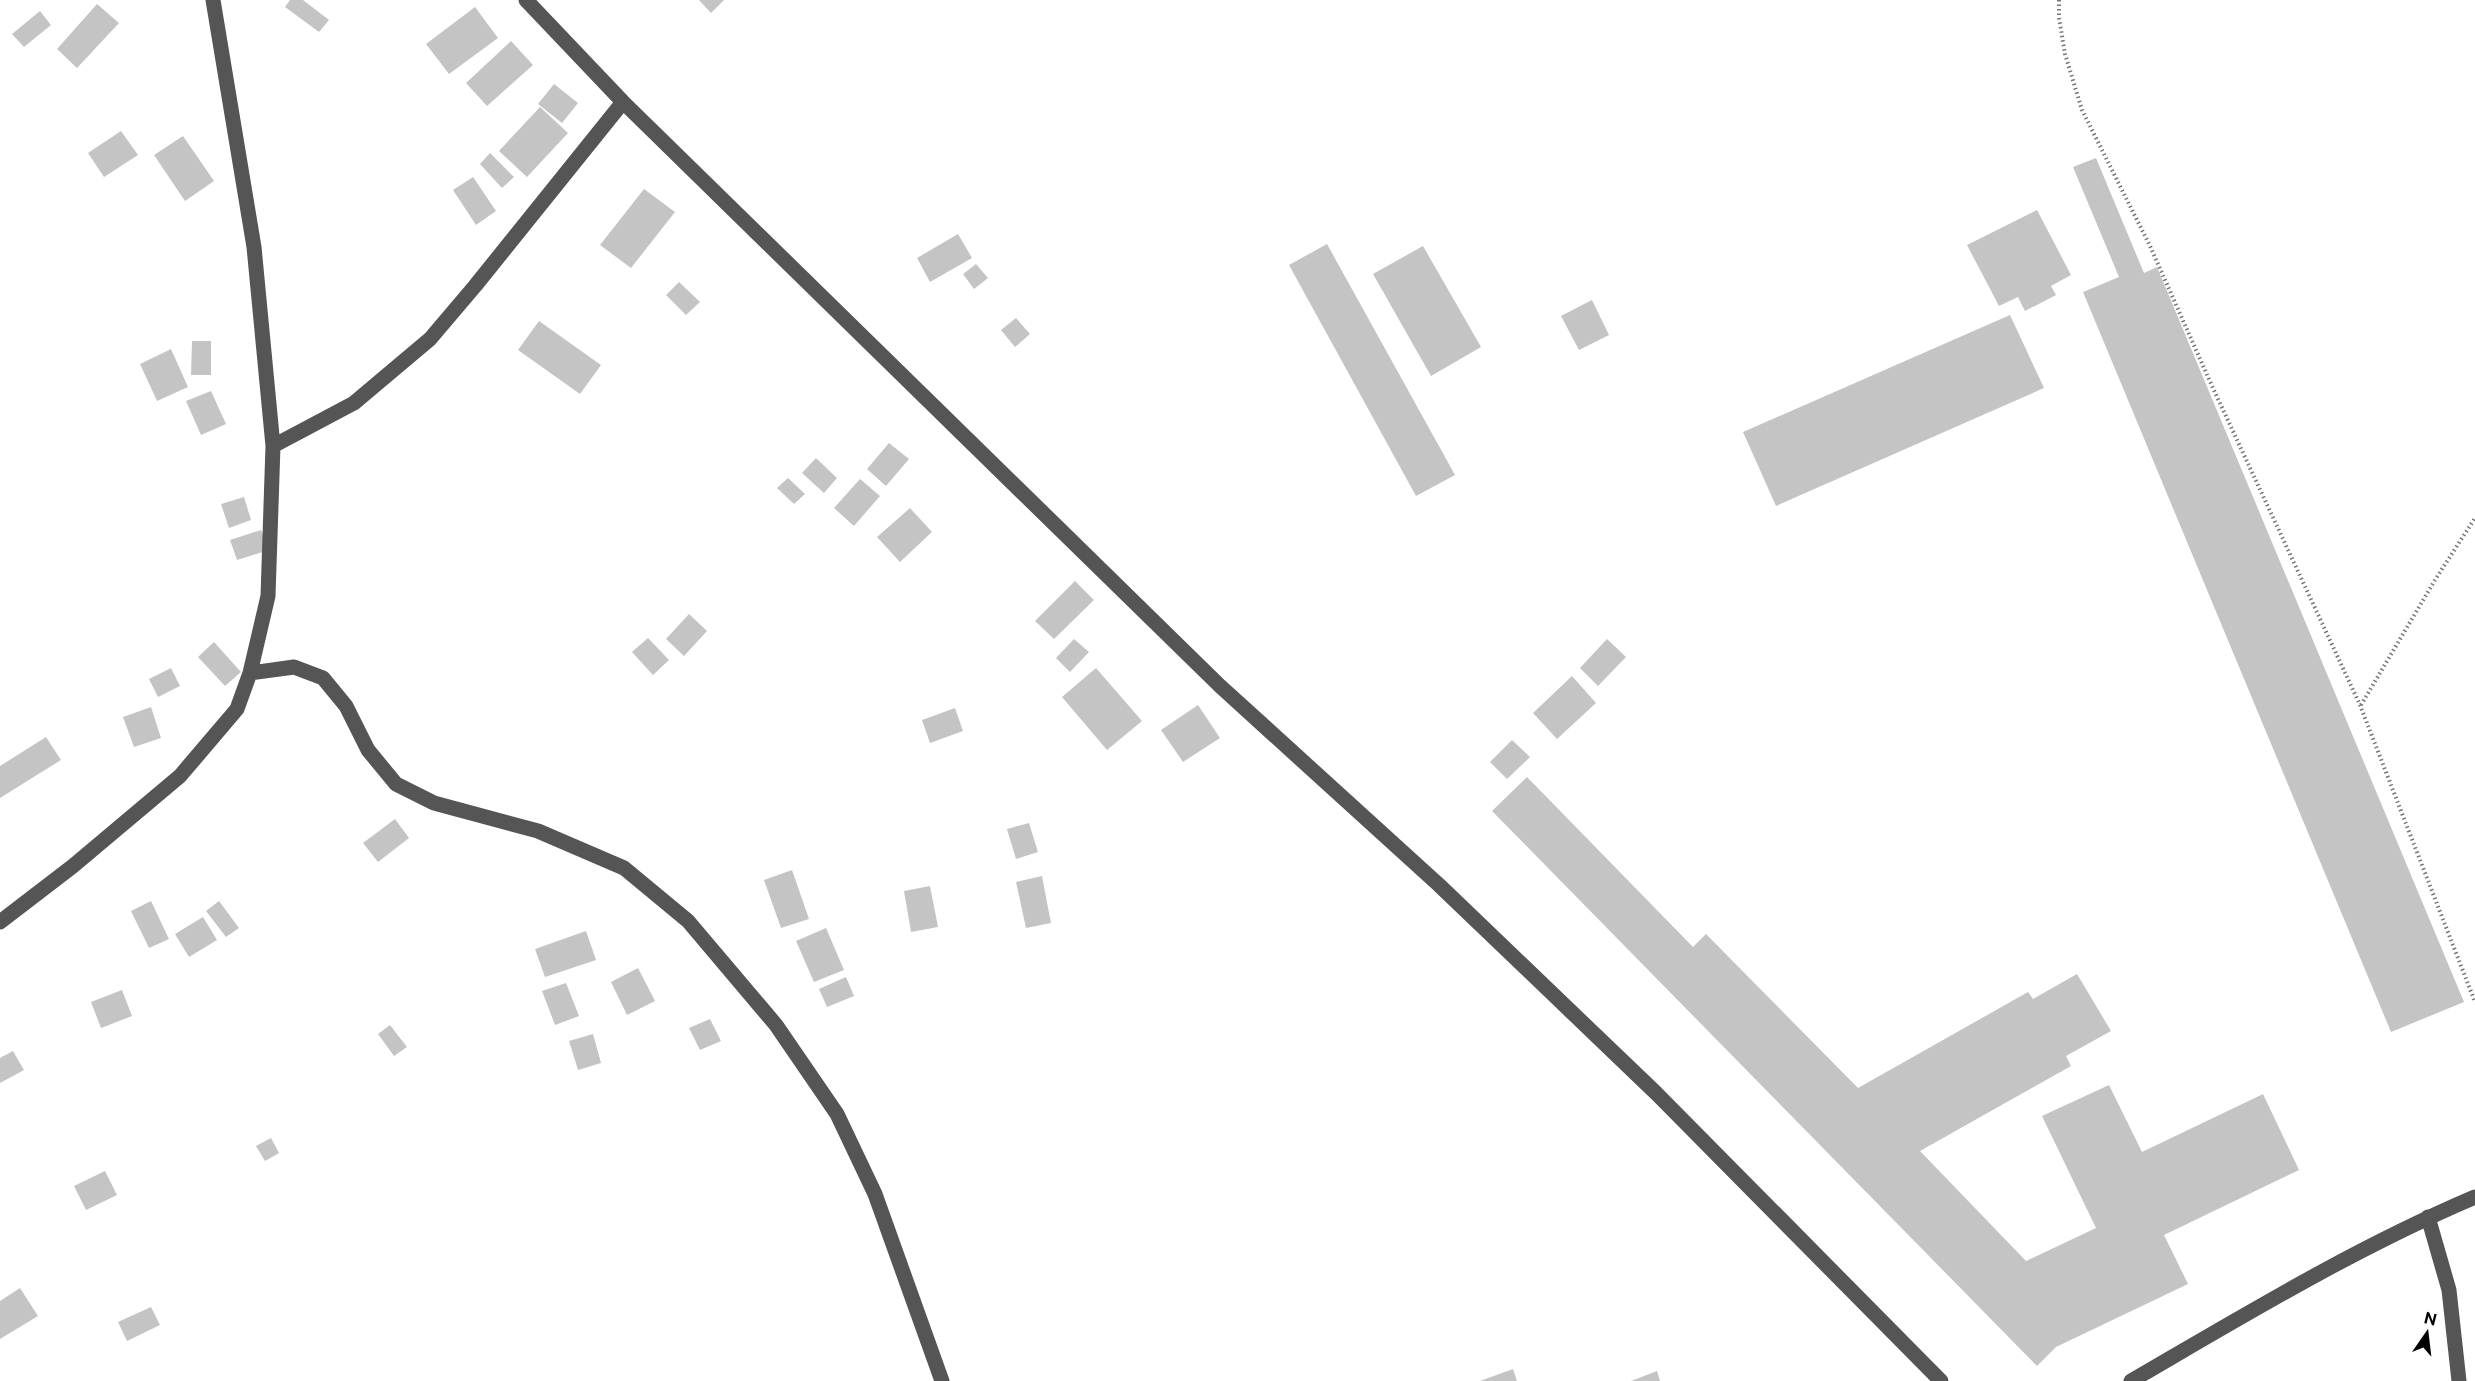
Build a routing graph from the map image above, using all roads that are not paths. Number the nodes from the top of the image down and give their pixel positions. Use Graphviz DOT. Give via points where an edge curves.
graph roads {
  1 [pos="213,0"];
  2 [pos="526,0"];
  3 [pos="623,102"];
  4 [pos="273,446"];
  5 [pos="250,673"];
  6 [pos="0,922"];
  7 [pos="2475,1197"];
  8 [pos="2428,1217"];
  9 [pos="942,1381"];
  10 [pos="1941,1381"];
  11 [pos="2131,1381"];
  12 [pos="2459,1381"];
  1 -- 4 [label="street" via="254,247"];
  2 -- 3 [label="street"];
  3 -- 4 [label="street" via="430,339 354,403"];
  3 -- 10 [label="street" via="1220,686 1439,885 1656,1093"];
  4 -- 5 [label="street" via="268,596"];
  5 -- 6 [label="street" via="237,709 180,776"];
  5 -- 9 [label="street" via="294,667 323,678 346,706 368,750 396,784 434,803 538,831 624,868 688,921 776,1025 837,1114 875,1194"];
  7 -- 8 [label="street"];
  8 -- 11 [label="street" via="2295,1286"];
  8 -- 12 [label="street" via="2449,1290"];
}
